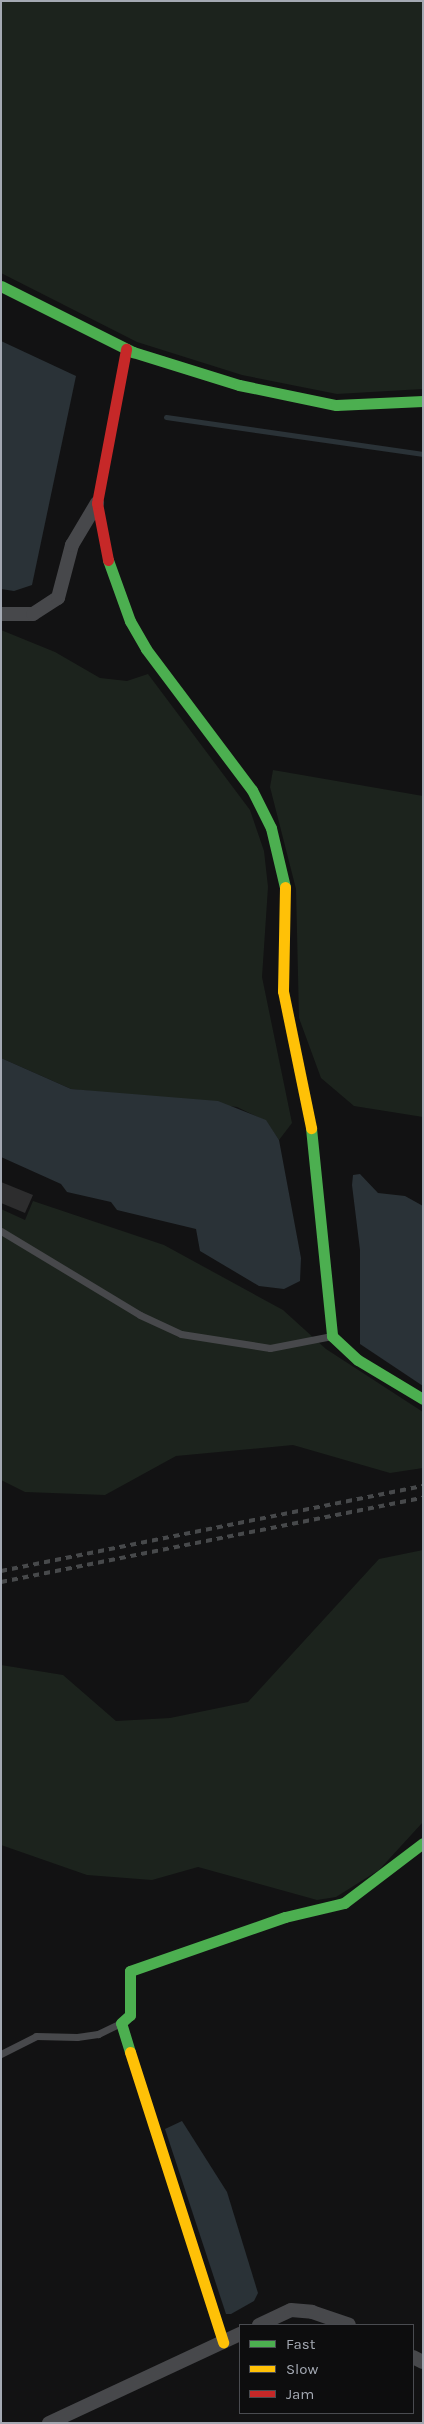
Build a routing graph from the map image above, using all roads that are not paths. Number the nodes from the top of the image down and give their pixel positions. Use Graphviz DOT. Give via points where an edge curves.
graph roads {
  1 [pos="1,286"];
  2 [pos="126,349"];
  3 [pos="423,401"];
  4 [pos="98,503"];
  5 [pos="1,614"];
  6 [pos="1,1232"];
  7 [pos="332,1336"];
  8 [pos="423,1399"];
  9 [pos="423,1843"];
  10 [pos="121,2023"];
  11 [pos="1,2054"];
  12 [pos="262,2324"];
  13 [pos="346,2324"];
  14 [pos="239,2334"];
  15 [pos="223,2342"];
  16 [pos="49,2423"];
  1 -- 2 [label="street"];
  2 -- 3 [label="street" via="173,366 302,401 365,406"];
  2 -- 4 [label="street"];
  4 -- 5 [label="street" via="72,545 58,598 33,614"];
  4 -- 7 [label="street" via="103,545 130,621 146,649 252,790 271,828 284,882 283,991 309,1110"];
  6 -- 7 [label="lane" via="140,1316 181,1334 270,1348"];
  7 -- 8 [label="street" via="358,1360"];
  9 -- 10 [label="street" via="344,1903 284,1917 130,1971 130,2015"];
  10 -- 11 [label="lane" via="98,2034 36,2036"];
  10 -- 15 [label="street"];
  12 -- 13 [label="street" via="298,2310"];
  14 -- 15 [label="street"];
  15 -- 16 [label="street"];
}
